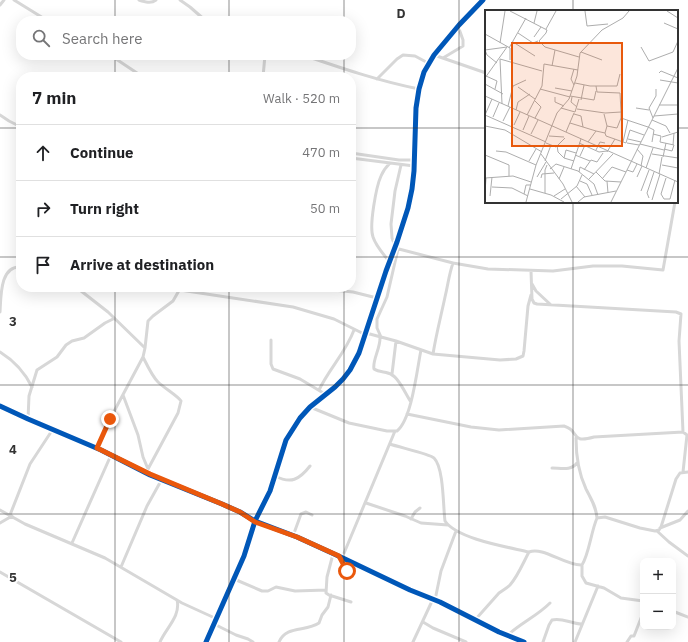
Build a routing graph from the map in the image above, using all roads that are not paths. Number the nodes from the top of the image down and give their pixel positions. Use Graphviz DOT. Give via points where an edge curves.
graph roads {
  1 [pos="4,0"];
  2 [pos="14,0"];
  3 [pos="139,0"];
  4 [pos="156,0"];
  5 [pos="180,0"];
  6 [pos="483,0"];
  7 [pos="0,6"];
  8 [pos="40,16"];
  9 [pos="200,16"];
  10 [pos="458,26"];
  11 [pos="434,55"];
  12 [pos="443,58"];
  13 [pos="118,60"];
  14 [pos="265,60"];
  15 [pos="317,60"];
  16 [pos="428,63"];
  17 [pos="136,72"];
  18 [pos="263,72"];
  19 [pos="351,72"];
  20 [pos="356,73"];
  21 [pos="485,73"];
  22 [pos="377,79"];
  23 [pos="419,89"];
  24 [pos="0,115"];
  25 [pos="16,124"];
  26 [pos="356,154"];
  27 [pos="356,159"];
  28 [pos="414,160"];
  29 [pos="390,163"];
  30 [pos="401,165"];
  31 [pos="414,166"];
  32 [pos="675,203"];
  33 [pos="396,248"];
  34 [pos="389,261"];
  35 [pos="453,263"];
  36 [pos="16,268"];
  37 [pos="531,271"];
  38 [pos="531,282"];
  39 [pos="82,292"];
  40 [pos="178,292"];
  41 [pos="204,292"];
  42 [pos="353,292"];
  43 [pos="532,293"];
  44 [pos="377,298"];
  45 [pos="551,305"];
  46 [pos="0,312"];
  47 [pos="113,319"];
  48 [pos="354,330"];
  49 [pos="366,334"];
  50 [pos="380,337"];
  51 [pos="271,340"];
  52 [pos="396,341"];
  53 [pos="145,348"];
  54 [pos="421,350"];
  55 [pos="0,352"];
  56 [pos="433,354"];
  57 [pos="143,358"];
  58 [pos="392,374"];
  59 [pos="32,387"];
  60 [pos="319,390"];
  61 [pos="325,394"];
  62 [pos="123,395"];
  63 [pos="411,402"];
  64 [pos="0,406"];
  65 [pos="310,407"];
  66 [pos="407,414"];
  67 [pos="28,419"];
  68 [pos="688,428"];
  69 [pos="53,429"];
  70 [pos="683,430"];
  71 [pos="395,431"];
  72 [pos="576,438"];
  73 [pos="390,444"];
  74 [pos="97,448"];
  75 [pos="111,455"];
  76 [pos="577,463"];
  77 [pos="310,466"];
  78 [pos="552,468"];
  79 [pos="148,469"];
  80 [pos="683,472"];
  81 [pos="688,472"];
  82 [pos="150,474"];
  83 [pos="275,476"];
  84 [pos="162,479"];
  85 [pos="366,503"];
  86 [pos="420,508"];
  87 [pos="0,510"];
  88 [pos="688,511"];
  89 [pos="11,515"];
  90 [pos="312,515"];
  91 [pos="597,518"];
  92 [pos="411,519"];
  93 [pos="0,522"];
  94 [pos="255,522"];
  95 [pos="448,525"];
  96 [pos="660,528"];
  97 [pos="456,531"];
  98 [pos="657,531"];
  99 [pos="293,536"];
  100 [pos="72,543"];
  101 [pos="529,552"];
  102 [pos="333,554"];
  103 [pos="688,556"];
  104 [pos="341,557"];
  105 [pos="582,565"];
  106 [pos="121,567"];
  107 [pos="0,572"];
  108 [pos="346,578"];
  109 [pos="234,579"];
  110 [pos="598,586"];
  111 [pos="326,590"];
  112 [pos="331,595"];
  113 [pos="177,600"];
  114 [pos="434,600"];
  115 [pos="640,601"];
  116 [pos="351,602"];
  117 [pos="550,603"];
  118 [pos="676,612"];
  119 [pos="688,617"];
  120 [pos="217,619"];
  121 [pos="475,620"];
  122 [pos="640,621"];
  123 [pos="423,622"];
  124 [pos="214,624"];
  125 [pos="582,624"];
  126 [pos="508,635"];
  127 [pos="281,637"];
  128 [pos="246,640"];
  129 [pos="459,641"];
  130 [pos="121,642"];
  131 [pos="160,642"];
  132 [pos="206,642"];
  133 [pos="253,642"];
  134 [pos="279,642"];
  135 [pos="284,642"];
  136 [pos="413,642"];
  137 [pos="466,642"];
  138 [pos="524,642"];
  139 [pos="544,642"];
  140 [pos="575,642"];
  141 [pos="627,642"];
  1 -- 7 [label="street"];
  2 -- 8 [label="street"];
  3 -- 4 [label="street" via="148,3"];
  5 -- 9 [label="street"];
  6 -- 10 [label="street"];
  10 -- 11 [label="street"];
  10 -- 12 [label="street" via="463,46"];
  11 -- 12 [label="street"];
  11 -- 16 [label="street"];
  12 -- 21 [label="street"];
  13 -- 17 [label="street"];
  14 -- 18 [label="street"];
  15 -- 19 [label="street"];
  16 -- 22 [label="street" via="415,56 403,55"];
  16 -- 23 [label="street"];
  20 -- 22 [label="street"];
  22 -- 23 [label="street"];
  23 -- 28 [label="street"];
  24 -- 25 [label="street"];
  26 -- 28 [label="street"];
  27 -- 29 [label="street"];
  28 -- 31 [label="street"];
  29 -- 30 [label="street"];
  29 -- 34 [label="street" via="378,184 371,226 376,244"];
  30 -- 31 [label="street"];
  30 -- 33 [label="street" via="391,224"];
  31 -- 33 [label="street" via="408,208"];
  32 -- 37 [label="street" via="663,270 593,266"];
  33 -- 34 [label="street"];
  33 -- 35 [label="street"];
  33 -- 50 [label="street" via="387,297 377,319"];
  34 -- 44 [label="street"];
  35 -- 37 [label="street" via="488,269"];
  35 -- 56 [label="street"];
  36 -- 46 [label="street" via="7,271 2,281"];
  37 -- 38 [label="street"];
  38 -- 43 [label="street"];
  38 -- 45 [label="street" via="536,291"];
  39 -- 47 [label="street"];
  40 -- 53 [label="street" via="173,301 148,321"];
  41 -- 48 [label="street" via="293,307 334,319"];
  42 -- 44 [label="street"];
  43 -- 45 [label="street" via="534,303"];
  43 -- 56 [label="street" via="521,357 500,360"];
  44 -- 49 [label="street"];
  45 -- 70 [label="street" via="681,314 679,340"];
  47 -- 53 [label="street"];
  47 -- 59 [label="street" via="84,338 66,345 57,357 37,370"];
  48 -- 49 [label="street"];
  48 -- 60 [label="street"];
  49 -- 50 [label="street"];
  49 -- 61 [label="street" via="350,370"];
  50 -- 52 [label="street"];
  50 -- 58 [label="street" via="380,347 373,367"];
  51 -- 60 [label="street" via="273,369"];
  52 -- 54 [label="street"];
  52 -- 58 [label="street"];
  53 -- 57 [label="street"];
  54 -- 56 [label="street"];
  54 -- 63 [label="street"];
  55 -- 59 [label="street" via="16,365"];
  57 -- 62 [label="street"];
  57 -- 79 [label="street" via="158,382 181,401 178,413"];
  58 -- 63 [label="street"];
  59 -- 67 [label="street"];
  60 -- 61 [label="street"];
  61 -- 65 [label="street"];
  62 -- 74 [label="street"];
  62 -- 79 [label="street"];
  63 -- 66 [label="street"];
  64 -- 67 [label="street"];
  65 -- 71 [label="street" via="349,423"];
  65 -- 83 [label="street" via="286,440"];
  66 -- 71 [label="street" via="400,428"];
  66 -- 72 [label="street" via="499,430 564,426 570,429"];
  67 -- 69 [label="street"];
  68 -- 70 [label="street"];
  69 -- 74 [label="street"];
  69 -- 89 [label="street" via="30,464"];
  70 -- 72 [label="street" via="583,440"];
  70 -- 80 [label="street" via="687,435"];
  71 -- 73 [label="street"];
  72 -- 76 [label="street"];
  73 -- 85 [label="street"];
  73 -- 95 [label="street" via="434,458 441,478 445,521"];
  74 -- 75 [label="street"];
  75 -- 82 [label="street"];
  75 -- 100 [label="street"];
  76 -- 78 [label="street" via="572,468"];
  76 -- 91 [label="street" via="579,474 596,507"];
  77 -- 83 [label="street" via="292,480 287,481"];
  79 -- 82 [label="street"];
  80 -- 81 [label="street"];
  80 -- 96 [label="street" via="676,479"];
  82 -- 84 [label="street"];
  83 -- 94 [label="street"];
  84 -- 94 [label="street" via="240,512"];
  84 -- 106 [label="street" via="147,506"];
  85 -- 92 [label="street"];
  85 -- 104 [label="street"];
  86 -- 92 [label="street"];
  87 -- 89 [label="street"];
  88 -- 96 [label="street" via="680,520"];
  89 -- 93 [label="street"];
  89 -- 100 [label="street" via="25,524"];
  90 -- 99 [label="street" via="306,512 301,514"];
  91 -- 98 [label="street" via="605,517"];
  91 -- 105 [label="street"];
  92 -- 95 [label="street" via="422,523"];
  94 -- 99 [label="street"];
  94 -- 109 [label="street"];
  95 -- 97 [label="street"];
  96 -- 98 [label="street"];
  97 -- 101 [label="street"];
  97 -- 114 [label="street"];
  98 -- 103 [label="street"];
  99 -- 102 [label="street"];
  100 -- 106 [label="street"];
  101 -- 105 [label="street" via="538,551 571,565"];
  101 -- 121 [label="street" via="509,587 503,589"];
  102 -- 104 [label="street"];
  102 -- 111 [label="street"];
  104 -- 108 [label="street" via="346,568"];
  104 -- 114 [label="street"];
  105 -- 110 [label="street" via="585,582"];
  106 -- 113 [label="street"];
  107 -- 130 [label="street"];
  109 -- 111 [label="street" via="262,591 276,587"];
  109 -- 120 [label="street"];
  110 -- 115 [label="street" via="620,597"];
  110 -- 125 [label="street"];
  111 -- 112 [label="street" via="327,594"];
  112 -- 116 [label="street"];
  112 -- 127 [label="street" via="319,623 291,630"];
  113 -- 120 [label="street"];
  113 -- 131 [label="street" via="177,613"];
  114 -- 121 [label="street"];
  114 -- 123 [label="street"];
  117 -- 126 [label="street"];
  118 -- 119 [label="street"];
  120 -- 124 [label="street"];
  121 -- 126 [label="street"];
  122 -- 141 [label="street" via="634,636"];
  123 -- 129 [label="street"];
  123 -- 136 [label="street"];
  124 -- 128 [label="street"];
  124 -- 132 [label="street"];
  125 -- 139 [label="street" via="552,620 548,625"];
  125 -- 140 [label="street"];
  126 -- 138 [label="street"];
  127 -- 134 [label="street"];
  127 -- 135 [label="street"];
  128 -- 133 [label="street"];
  129 -- 137 [label="street"];
}
